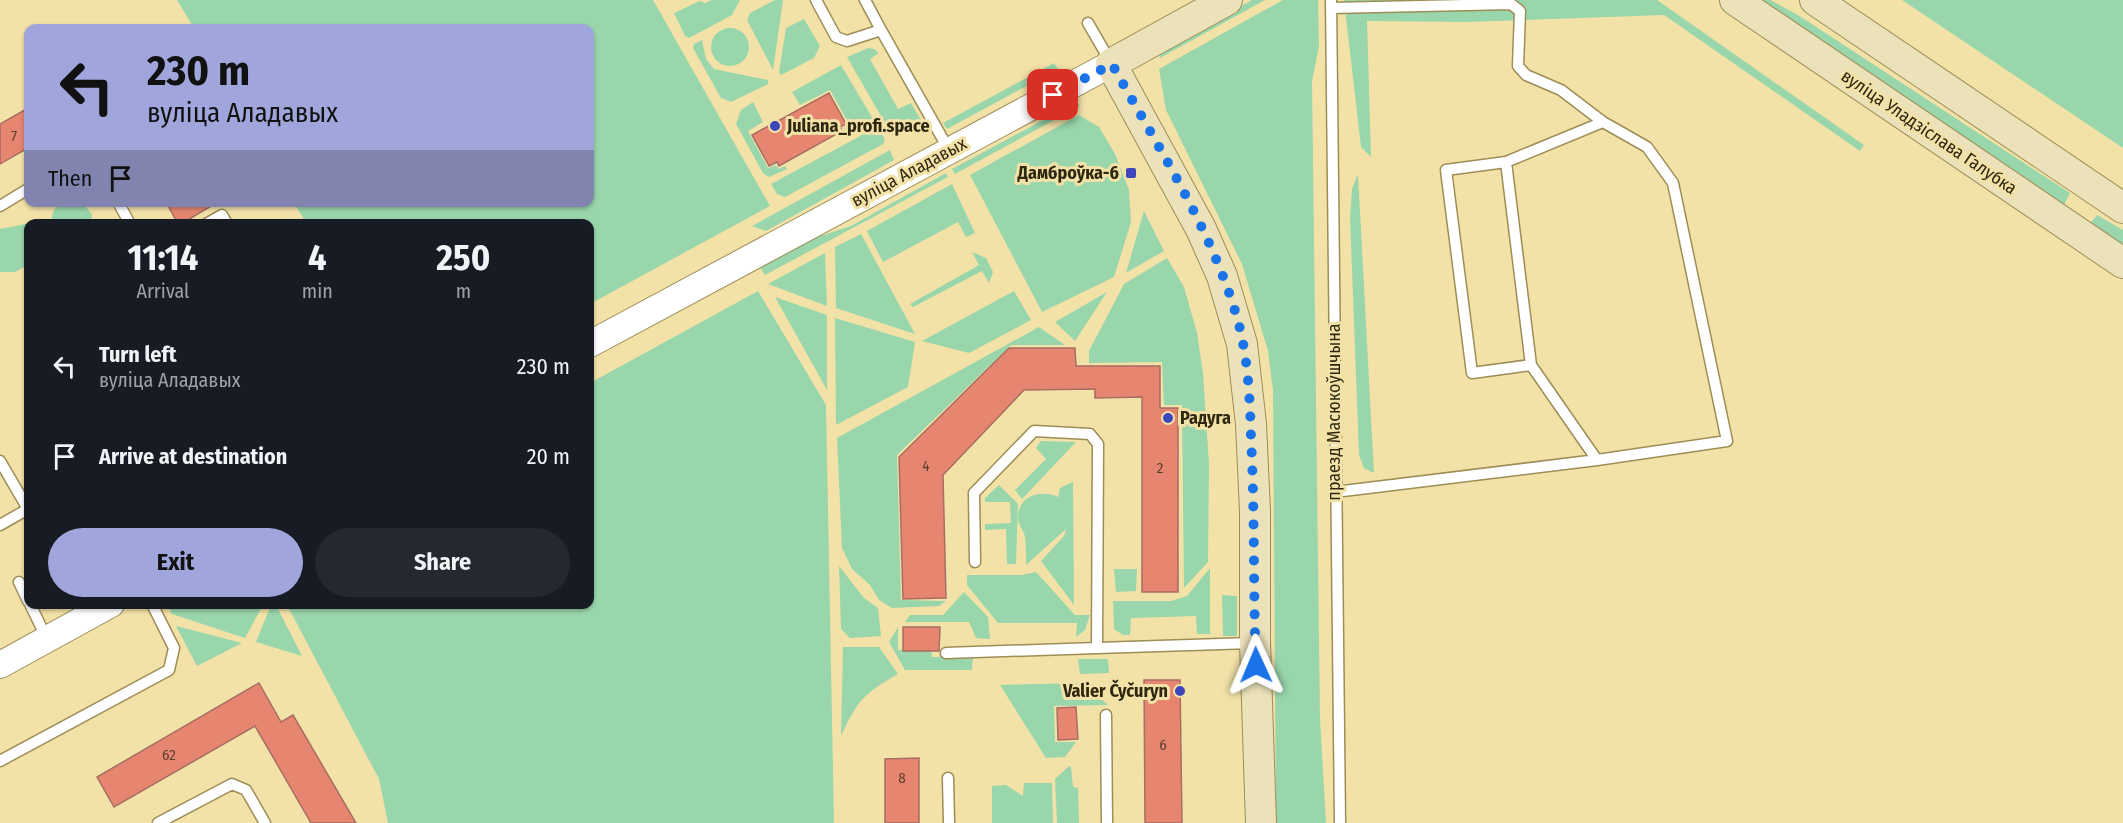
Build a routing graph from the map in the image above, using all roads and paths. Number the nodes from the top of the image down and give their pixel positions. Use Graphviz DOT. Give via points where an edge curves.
graph roads {
  1 [pos="816,0"];
  2 [pos="865,0"];
  3 [pos="1227,0"];
  4 [pos="1735,0"];
  5 [pos="1815,0"];
  6 [pos="1331,4"];
  7 [pos="1088,23"];
  8 [pos="881,30"];
  9 [pos="1112,64"];
  10 [pos="1603,122"];
  11 [pos="949,151"];
  12 [pos="1506,162"];
  13 [pos="24,191"];
  14 [pos="0,206"];
  15 [pos="2123,208"];
  16 [pos="2123,263"];
  17 [pos="594,342"];
  18 [pos="1531,365"];
  19 [pos="1597,460"];
  20 [pos="0,461"];
  21 [pos="1335,492"];
  22 [pos="24,502"];
  23 [pos="24,511"];
  24 [pos="0,525"];
  25 [pos="975,562"];
  26 [pos="19,582"];
  27 [pos="24,592"];
  28 [pos="32,609"];
  29 [pos="102,609"];
  30 [pos="154,609"];
  31 [pos="48,639"];
  32 [pos="1255,643"];
  33 [pos="1097,648"];
  34 [pos="946,653"];
  35 [pos="0,665"];
  36 [pos="1106,715"];
  37 [pos="0,761"];
  38 [pos="948,778"];
  39 [pos="158,823"];
  40 [pos="265,823"];
  41 [pos="949,823"];
  42 [pos="1107,823"];
  43 [pos="1261,823"];
  44 [pos="1340,823"];
  1 -- 8 [label="lane" via="836,37 847,41"];
  2 -- 8 [label="lane"];
  3 -- 9 [label="main road, вуліца Аладавых"];
  4 -- 16 [label="main road, вуліца Уладзіслава Галубка"];
  5 -- 15 [label="main road"];
  6 -- 10 [label="lane" via="1511,4 1520,12 1518,66 1526,75 1560,90"];
  6 -- 21 [label="lane, праезд Масюкоўшчына"];
  7 -- 9 [label="lane"];
  8 -- 11 [label="lane"];
  9 -- 11 [label="street, вуліца Аладавых"];
  9 -- 32 [label="main road" via="1202,229 1238,321 1251,435"];
  10 -- 12 [label="lane"];
  10 -- 19 [label="lane" via="1647,147 1673,183 1727,441"];
  11 -- 17 [label="street, вуліца Аладавых"];
  12 -- 18 [label="lane"];
  12 -- 18 [label="lane" via="1446,170 1472,373"];
  13 -- 14 [label="lane"];
  18 -- 19 [label="lane"];
  19 -- 21 [label="lane"];
  20 -- 22 [label="lane"];
  21 -- 44 [label="lane, праезд Масюкоўшчына"];
  23 -- 24 [label="lane"];
  25 -- 33 [label="lane" via="974,493 1034,431 1090,434 1098,444"];
  26 -- 27 [label="lane"];
  28 -- 31 [label="lane"];
  29 -- 31 [label="street"];
  30 -- 37 [label="lane" via="174,648 169,670"];
  31 -- 35 [label="street"];
  32 -- 33 [label="lane"];
  32 -- 43 [label="main road"];
  33 -- 34 [label="lane"];
  36 -- 42 [label="lane"];
  38 -- 41 [label="lane"];
  39 -- 40 [label="lane" via="232,784 246,790"];
}
